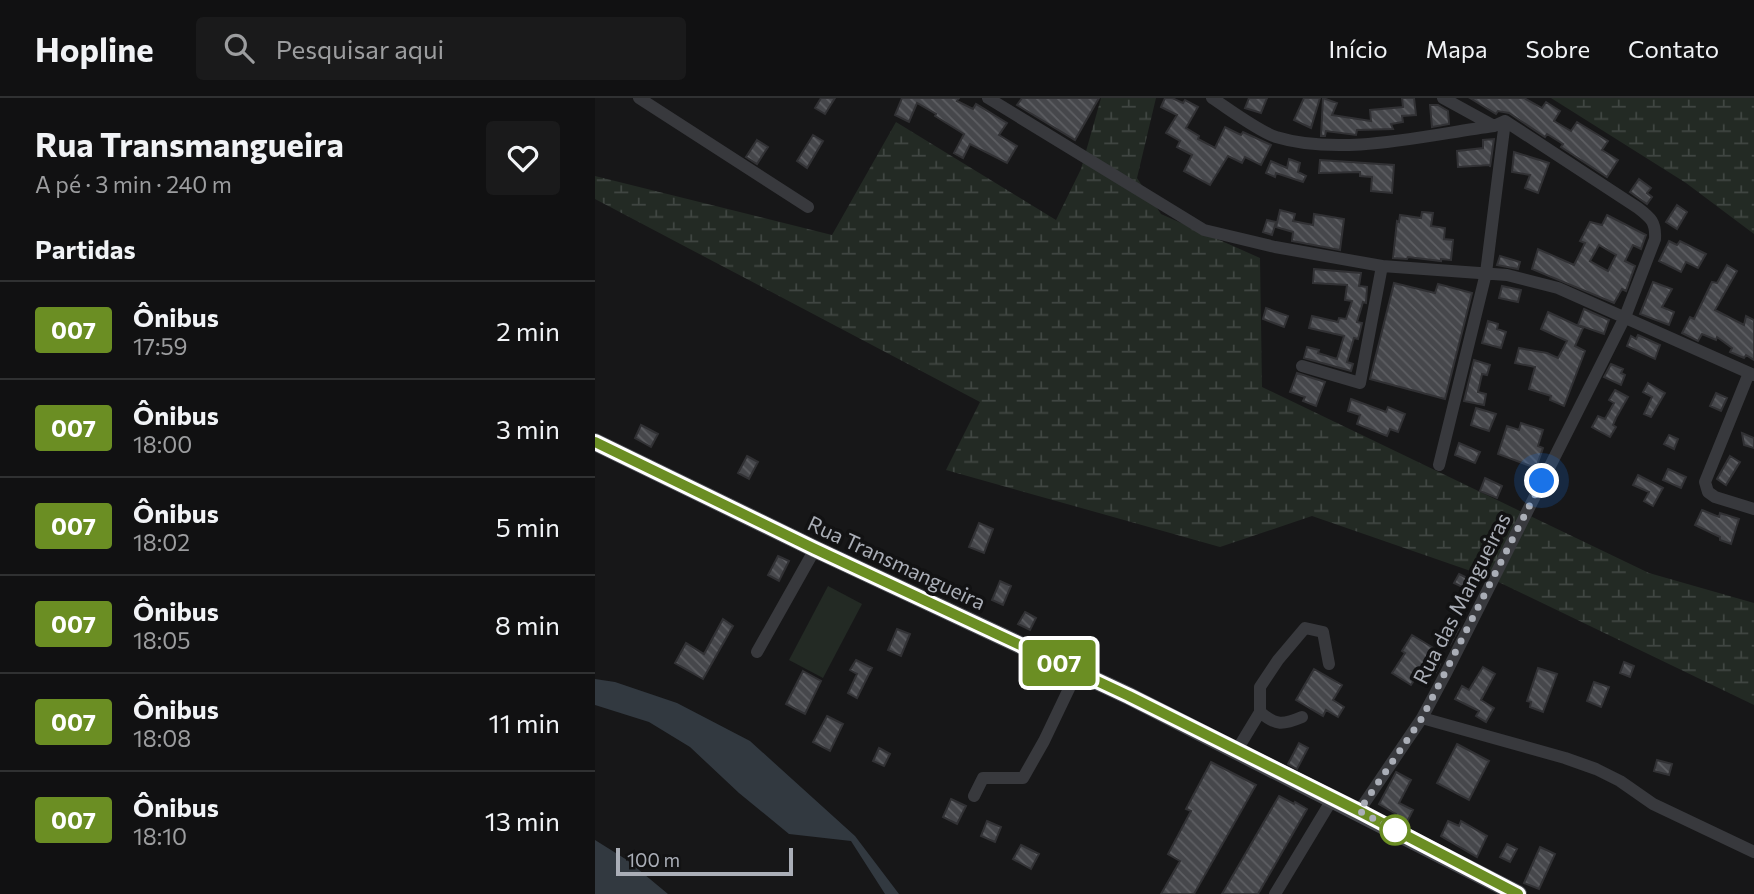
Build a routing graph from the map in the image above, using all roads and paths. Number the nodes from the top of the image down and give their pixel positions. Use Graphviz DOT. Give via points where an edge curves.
graph roads {
  1 [pos="639,98"];
  2 [pos="988,98"];
  3 [pos="1212,98"];
  4 [pos="1443,98"];
  5 [pos="1499,124"];
  6 [pos="808,207"];
  7 [pos="1382,266"];
  8 [pos="1486,273"];
  9 [pos="1625,317"];
  10 [pos="1302,366"];
  11 [pos="1752,374"];
  12 [pos="595,442"];
  13 [pos="1439,465"];
  14 [pos="1754,509"];
  15 [pos="815,549"];
  16 [pos="757,652"];
  17 [pos="1329,664"];
  18 [pos="1077,672"];
  19 [pos="1260,712"];
  20 [pos="1302,717"];
  21 [pos="1422,718"];
  22 [pos="1237,750"];
  23 [pos="974,796"];
  24 [pos="1333,798"];
  25 [pos="1359,811"];
  26 [pos="1754,852"];
  27 [pos="1275,894"];
  28 [pos="1518,894"];
  1 -- 6 [label="street"];
  2 -- 7 [label="street" via="1204,230"];
  3 -- 5 [label="street" via="1273,136 1313,145 1355,145"];
  4 -- 5 [label="street"];
  5 -- 8 [label="street"];
  5 -- 9 [label="street, Rua das Mangueiras" via="1653,220 1655,239"];
  7 -- 8 [label="street"];
  7 -- 10 [label="street" via="1360,383"];
  8 -- 9 [label="street" via="1558,288"];
  8 -- 13 [label="street"];
  9 -- 11 [label="street"];
  9 -- 21 [label="street, Rua das Mangueiras"];
  11 -- 14 [label="street" via="1705,482 1715,498"];
  12 -- 15 [label="street, Rua Transmangueira"];
  15 -- 16 [label="street"];
  15 -- 18 [label="street, Rua Transmangueira"];
  17 -- 19 [label="street" via="1323,632 1305,628 1260,687"];
  18 -- 22 [label="street, Rua Transmangueira"];
  18 -- 23 [label="street" via="1023,778 983,778"];
  19 -- 20 [label="street" via="1284,724"];
  19 -- 22 [label="street"];
  21 -- 25 [label="street, Rua das Mangueiras"];
  21 -- 26 [label="street" via="1596,769 1653,804"];
  22 -- 24 [label="street, Rua Transmangueira"];
  24 -- 25 [label="street, Rua Transmangueira"];
  24 -- 27 [label="street"];
  25 -- 28 [label="street, Rua Transmangueira"];
}
